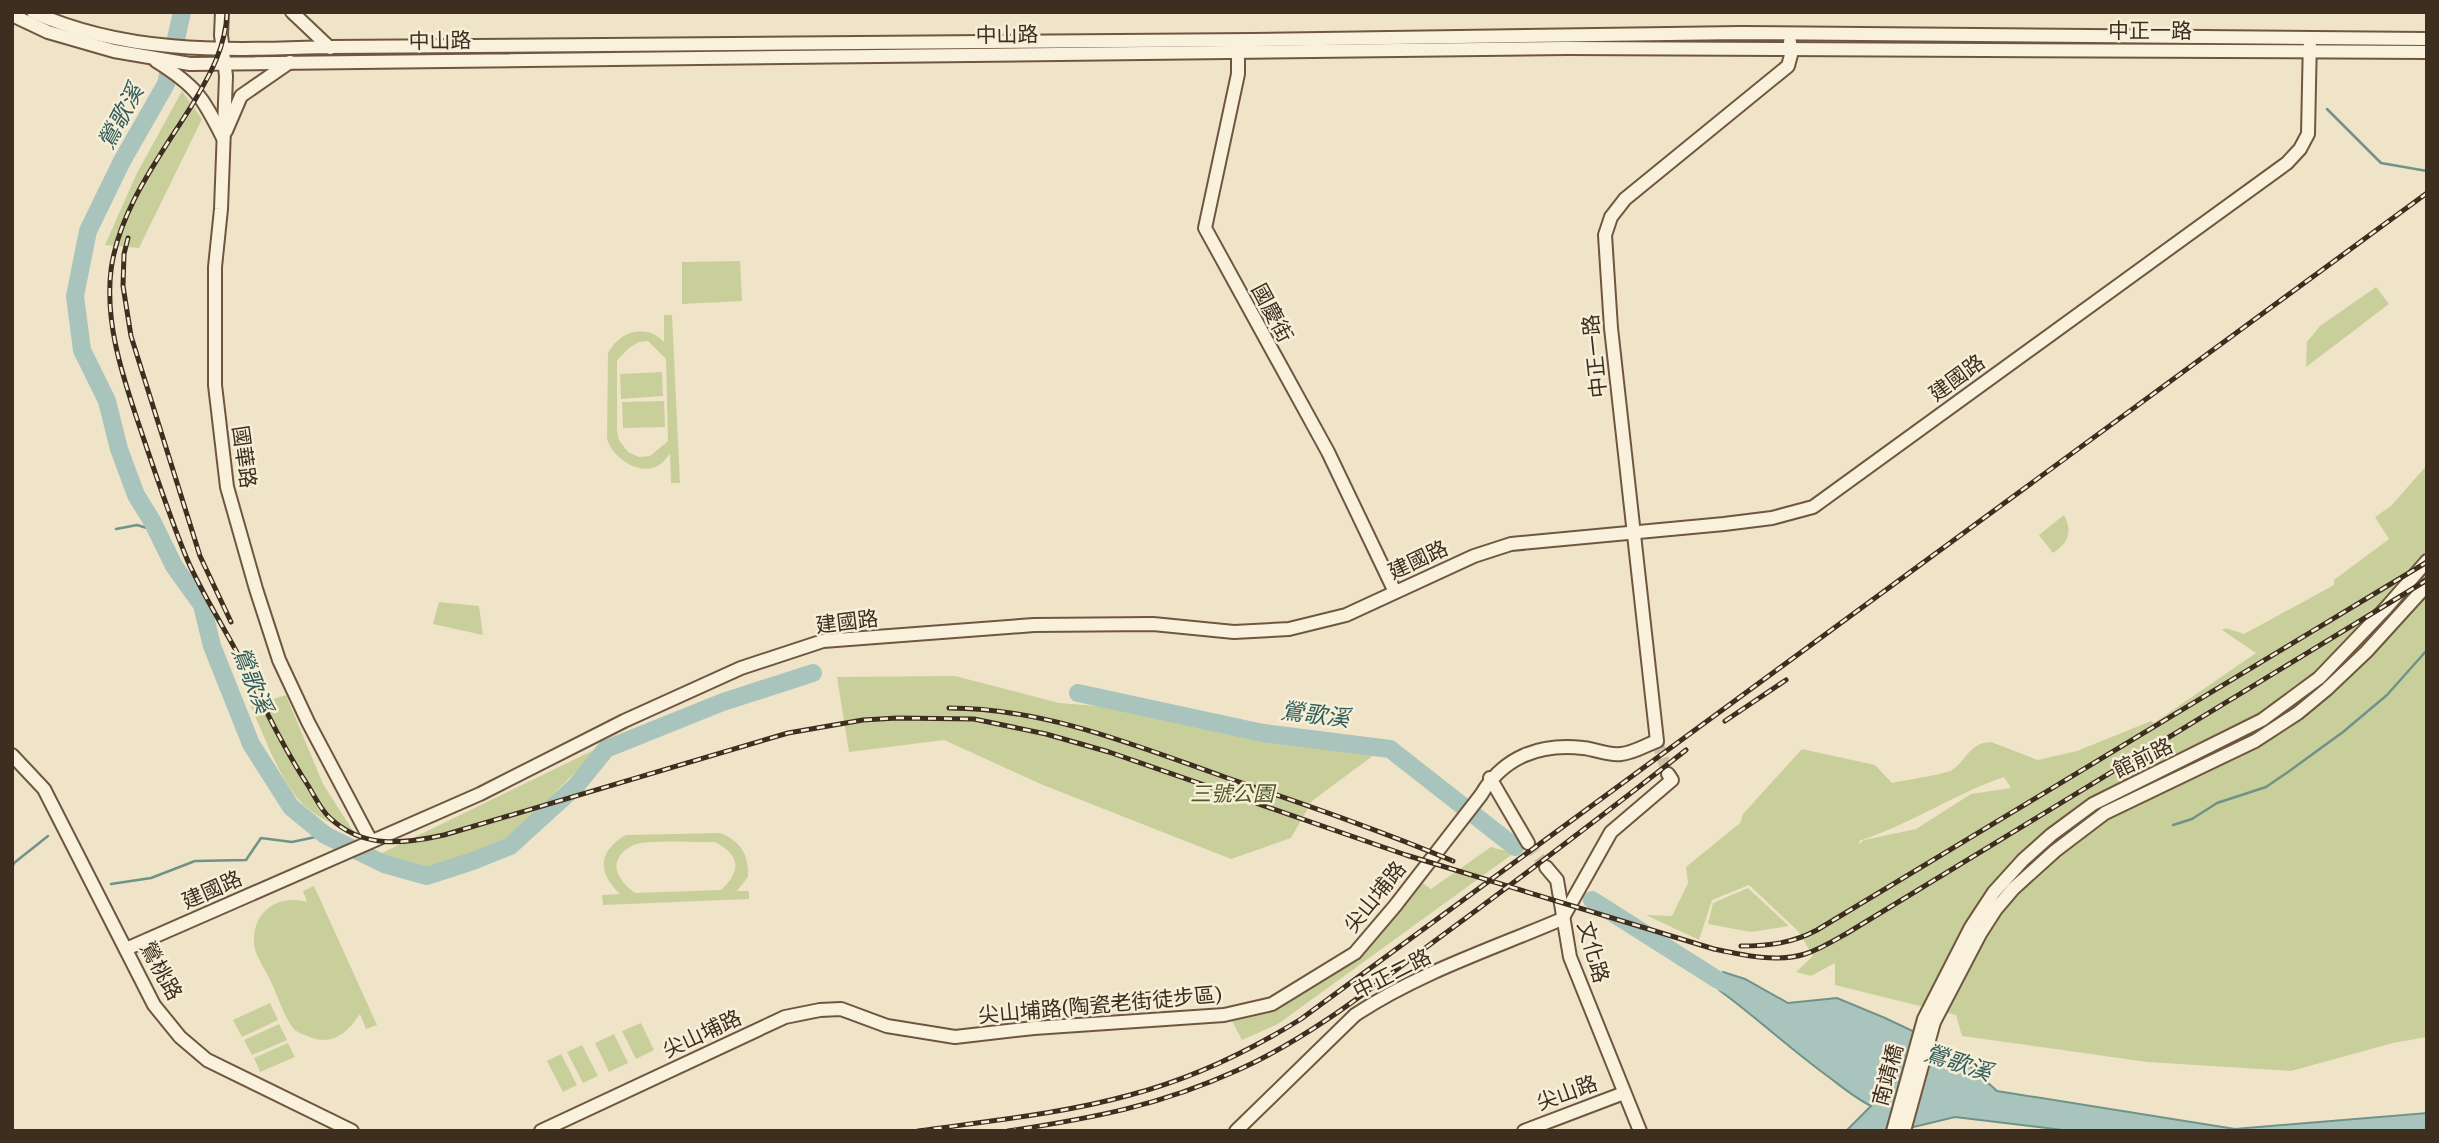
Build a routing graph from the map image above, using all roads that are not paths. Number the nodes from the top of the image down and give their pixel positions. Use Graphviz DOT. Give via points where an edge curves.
graph roads {
  1 [pos="33,12"];
  2 [pos="222,12"];
  3 [pos="292,12"];
  4 [pos="12,15"];
  5 [pos="1791,34"];
  6 [pos="2311,38"];
  7 [pos="2427,39"];
  8 [pos="1253,40"];
  9 [pos="329,47"];
  10 [pos="1015,48"];
  11 [pos="1789,48"];
  12 [pos="1238,51"];
  13 [pos="2311,51"];
  14 [pos="2427,52"];
  15 [pos="224,55"];
  16 [pos="147,56"];
  17 [pos="290,62"];
  18 [pos="335,62"];
  19 [pos="223,138"];
  20 [pos="1633,532"];
  21 [pos="2427,561"];
  22 [pos="2427,585"];
  23 [pos="1395,592"];
  24 [pos="12,755"];
  25 [pos="1668,774"];
  26 [pos="1490,778"];
  27 [pos="369,842"];
  28 [pos="1528,843"];
  29 [pos="1546,867"];
  30 [pos="1562,919"];
  31 [pos="126,949"];
  32 [pos="1310,981"];
  33 [pos="887,1026"];
  34 [pos="1926,1031"];
  35 [pos="1624,1093"];
  36 [pos="352,1131"];
  37 [pos="541,1131"];
  38 [pos="1236,1131"];
  39 [pos="1524,1131"];
  40 [pos="1640,1131"];
  41 [pos="1893,1131"];
  42 [pos="1904,1131"];
  1 -- 15 [label="street" via="117,41"];
  2 -- 15 [label="street, 國華路"];
  3 -- 9 [label="street"];
  4 -- 16 [label="street" via="48,32"];
  5 -- 6 [label="street, 中正一路"];
  5 -- 8 [label="street, 中山路"];
  5 -- 11 [label="street, 中正一路"];
  6 -- 7 [label="street, 中正一路"];
  6 -- 13 [label="street, 建國路"];
  8 -- 10 [label="street, 中山路"];
  8 -- 12 [label="street"];
  9 -- 10 [label="street, 中山路"];
  9 -- 15 [label="street, 中山路"];
  9 -- 18 [label="street"];
  10 -- 12 [label="street, 中山路"];
  10 -- 18 [label="street, 中山路"];
  11 -- 12 [label="street, 中山路"];
  11 -- 13 [label="street, 中正一路"];
  11 -- 20 [label="street, 中正一路" via="1788,66 1625,199 1605,235"];
  12 -- 23 [label="street, 國慶街" via="1238,74 1205,228 1328,453"];
  13 -- 14 [label="street, 中正一路"];
  13 -- 20 [label="street, 建國路" via="2308,134 2287,163 1813,507 1736,523"];
  15 -- 16 [label="street" via="190,64"];
  15 -- 17 [label="street, 中山路"];
  15 -- 19 [label="street, 國華路"];
  16 -- 19 [label="street" via="199,93"];
  17 -- 18 [label="street, 中山路"];
  17 -- 19 [label="street" via="241,96"];
  19 -- 27 [label="street, 國華路" via="215,267 215,385 227,487 279,660"];
  20 -- 23 [label="street, 建國路" via="1511,544"];
  20 -- 26 [label="street, 中正一路" via="1657,741 1620,755 1546,748 1523,754"];
  21 -- 34 [label="street, 館前路" via="2319,678 2262,720 2092,804 2023,860 1994,891 1971,927"];
  22 -- 34 [label="street, 館前路" via="2366,652 2298,713 2255,741 2105,813 2055,851 1997,909"];
  23 -- 27 [label="street, 建國路" via="1346,615 1289,629 1234,632 1153,624 1034,625 822,641 741,668 480,794"];
  24 -- 31 [label="street, 鶯桃路" via="44,789"];
  25 -- 30 [label="street, 文化路" via="1672,780 1611,832"];
  26 -- 28 [label="street"];
  26 -- 32 [label="street, 尖山埔路" via="1355,953"];
  27 -- 31 [label="street, 建國路"];
  29 -- 30 [label="street" via="1557,880"];
  30 -- 35 [label="street, 文化路" via="1570,957"];
  30 -- 38 [label="street, 中正二路" via="1378,1000 1355,1015"];
  31 -- 36 [label="street, 鶯桃路" via="154,1005 207,1060"];
  32 -- 33 [label="street, 尖山埔路(陶瓷老街徒步區)" via="1272,1004 1223,1015 955,1037"];
  33 -- 37 [label="street, 尖山埔路" via="842,1009 785,1017"];
  34 -- 41 [label="street, 南靖橋"];
  34 -- 42 [label="street, 南靖橋"];
  35 -- 39 [label="street, 尖山路"];
  35 -- 40 [label="street, 文化路"];
}
